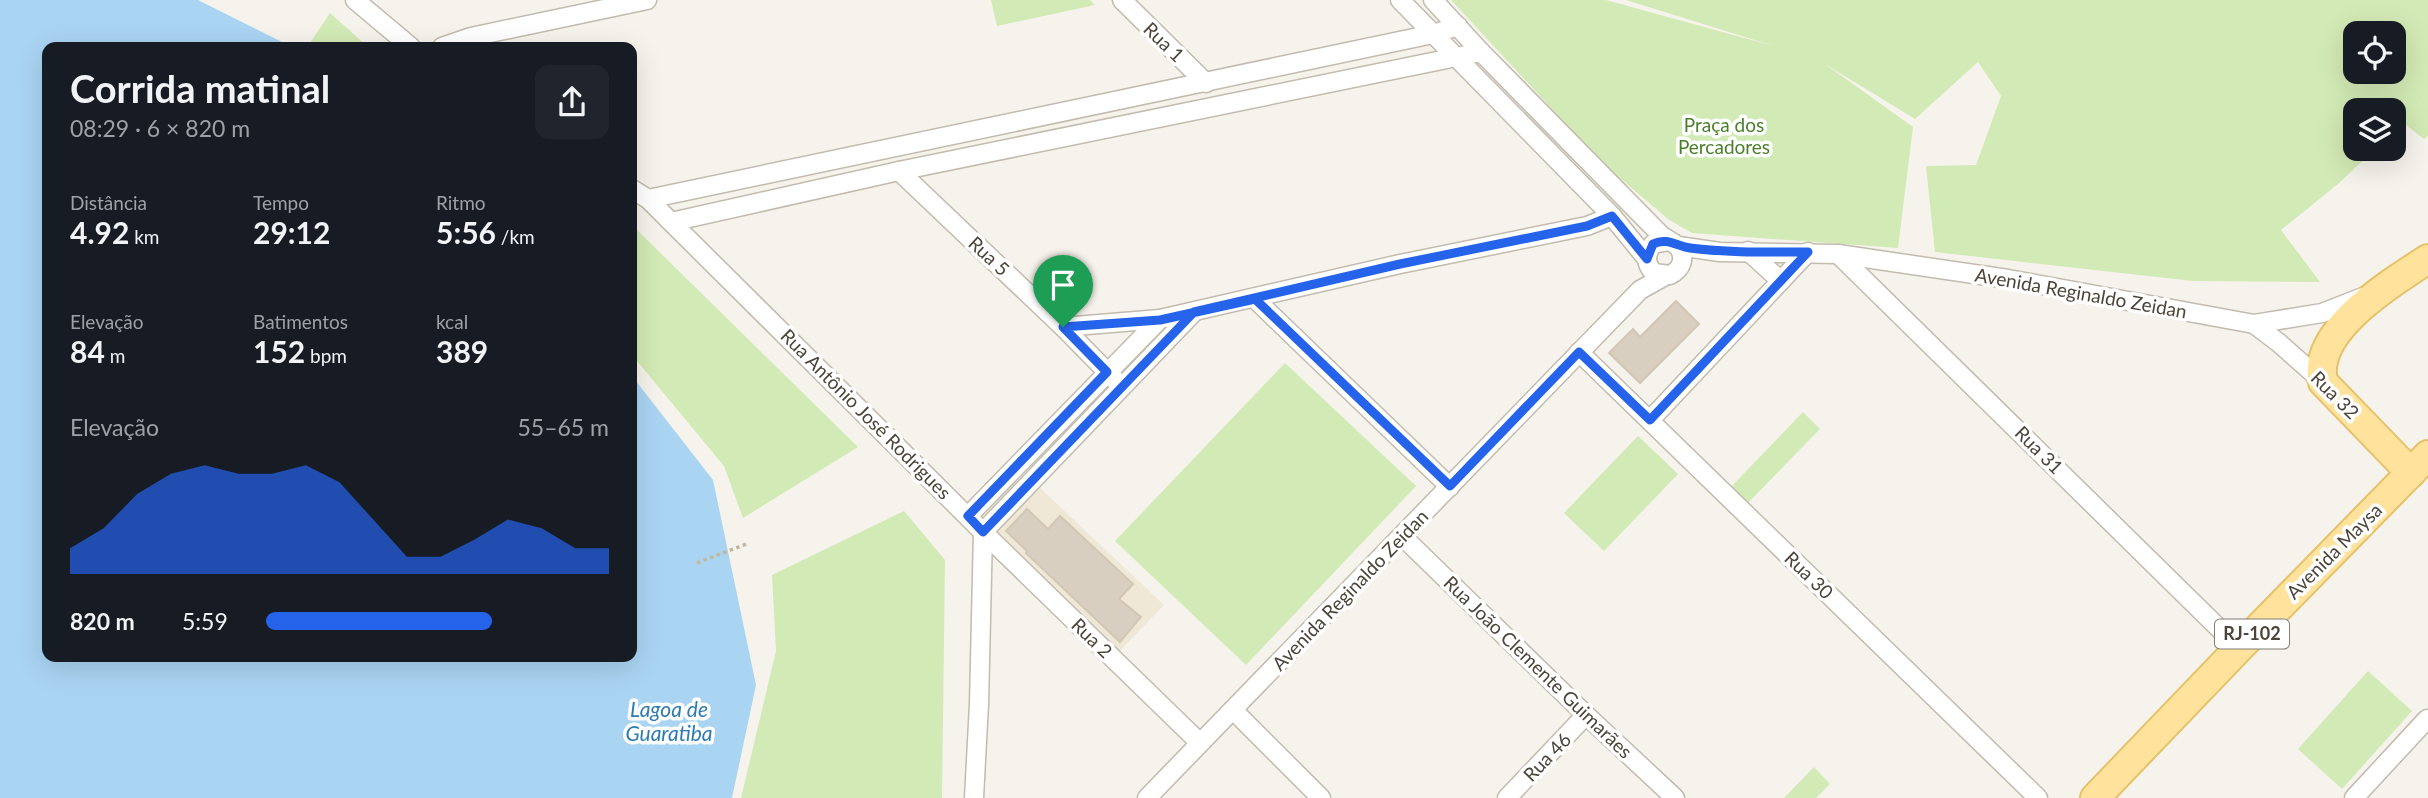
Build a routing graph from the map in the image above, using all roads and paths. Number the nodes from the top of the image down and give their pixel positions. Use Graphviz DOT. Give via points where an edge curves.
graph roads {
  1 [pos="355,0"];
  2 [pos="647,0"];
  3 [pos="1122,0"];
  4 [pos="1400,0"];
  5 [pos="1433,0"];
  6 [pos="1458,26"];
  7 [pos="1433,34"];
  8 [pos="405,42"];
  9 [pos="456,42"];
  10 [pos="1481,52"];
  11 [pos="1457,57"];
  12 [pos="1206,83"];
  13 [pos="899,172"];
  14 [pos="1616,187"];
  15 [pos="637,192"];
  16 [pos="648,199"];
  17 [pos="1605,209"];
  18 [pos="671,222"];
  19 [pos="1673,243"];
  20 [pos="1748,251"];
  21 [pos="1720,252"];
  22 [pos="1808,252"];
  23 [pos="1838,254"];
  24 [pos="2428,259"];
  25 [pos="1647,262"];
  26 [pos="1672,272"];
  27 [pos="1781,281"];
  28 [pos="1640,290"];
  29 [pos="2379,292"];
  30 [pos="1255,299"];
  31 [pos="1194,312"];
  32 [pos="1160,320"];
  33 [pos="2254,324"];
  34 [pos="1063,327"];
  35 [pos="1579,352"];
  36 [pos="1107,372"];
  37 [pos="2323,382"];
  38 [pos="1122,387"];
  39 [pos="1650,420"];
  40 [pos="2420,464"];
  41 [pos="1450,486"];
  42 [pos="968,516"];
  43 [pos="983,532"];
  44 [pos="1402,536"];
  45 [pos="749,543"];
  46 [pos="696,563"];
  47 [pos="2239,648"];
  48 [pos="1233,710"];
  49 [pos="1586,715"];
  50 [pos="2427,719"];
  51 [pos="1200,743"];
  52 [pos="974,798"];
  53 [pos="1147,798"];
  54 [pos="1321,798"];
  55 [pos="1507,798"];
  56 [pos="1675,798"];
  57 [pos="2038,798"];
  58 [pos="2095,798"];
  59 [pos="2354,798"];
  1 -- 8 [label="street"];
  2 -- 9 [label="street"];
  3 -- 12 [label="street, Rua 1"];
  4 -- 7 [label="street"];
  5 -- 6 [label="street"];
  6 -- 7 [label="street"];
  6 -- 10 [label="street"];
  7 -- 11 [label="street"];
  7 -- 12 [label="street"];
  10 -- 11 [label="street"];
  10 -- 14 [label="street"];
  11 -- 13 [label="street"];
  11 -- 17 [label="street"];
  12 -- 16 [label="street"];
  13 -- 18 [label="street"];
  13 -- 34 [label="street, Rua 5"];
  14 -- 17 [label="street"];
  14 -- 19 [label="street"];
  15 -- 16 [label="street, Rua Antônio José Rodrigues"];
  16 -- 18 [label="street, Rua Antônio José Rodrigues"];
  17 -- 25 [label="street"];
  17 -- 30 [label="street" via="1587,226"];
  18 -- 42 [label="street, Rua Antônio José Rodrigues"];
  19 -- 21 [label="street, Avenida Reginaldo Zeidan"];
  19 -- 25 [label="street" via="1653,244"];
  19 -- 26 [label="street" via="1682,257"];
  20 -- 21 [label="street, Avenida Reginaldo Zeidan"];
  20 -- 22 [label="street, Avenida Reginaldo Zeidan"];
  20 -- 27 [label="street"];
  21 -- 26 [label="street, Avenida Reginaldo Zeidan"];
  22 -- 23 [label="street, Avenida Reginaldo Zeidan"];
  22 -- 27 [label="street"];
  23 -- 33 [label="street, Avenida Reginaldo Zeidan" via="2008,278"];
  23 -- 47 [label="street, Rua 31"];
  24 -- 29 [label="main road, Avenida Reginaldo Zeidan"];
  25 -- 26 [label="street" via="1654,273"];
  25 -- 28 [label="street, Avenida Reginaldo Zeidan"];
  26 -- 28 [label="street, Avenida Reginaldo Zeidan"];
  27 -- 39 [label="street"];
  28 -- 35 [label="street, Avenida Reginaldo Zeidan"];
  29 -- 33 [label="street, Avenida Reginaldo Zeidan" via="2322,313"];
  29 -- 37 [label="main road" via="2331,340 2322,360"];
  30 -- 31 [label="street"];
  30 -- 41 [label="street"];
  31 -- 32 [label="street"];
  31 -- 38 [label="street"];
  32 -- 34 [label="street"];
  32 -- 36 [label="street"];
  33 -- 37 [label="street, Rua 32"];
  34 -- 36 [label="street, Rua 5"];
  35 -- 39 [label="street, Rua 30"];
  35 -- 41 [label="street, Avenida Reginaldo Zeidan"];
  36 -- 38 [label="street, Rua 5"];
  36 -- 42 [label="street"];
  37 -- 40 [label="main road, Rua 32 / RJ-102"];
  38 -- 43 [label="street"];
  39 -- 57 [label="street, Rua 30"];
  40 -- 47 [label="main road, Avenida Maysa / RJ-102"];
  41 -- 44 [label="street, Avenida Reginaldo Zeidan"];
  42 -- 43 [label="street, Rua Antônio José Rodrigues"];
  43 -- 51 [label="street, Rua 2"];
  43 -- 52 [label="street"];
  44 -- 48 [label="street, Avenida Reginaldo Zeidan"];
  44 -- 49 [label="street, Rua João Clemente Guimarães"];
  45 -- 46 [label="path"];
  47 -- 58 [label="main road, Avenida Maysa / RJ-102"];
  48 -- 51 [label="street, Avenida Reginaldo Zeidan"];
  48 -- 54 [label="street"];
  49 -- 55 [label="street, Rua 46"];
  49 -- 56 [label="street, Rua João Clemente Guimarães"];
  50 -- 59 [label="street"];
  51 -- 53 [label="street, Avenida Reginaldo Zeidan"];
}
